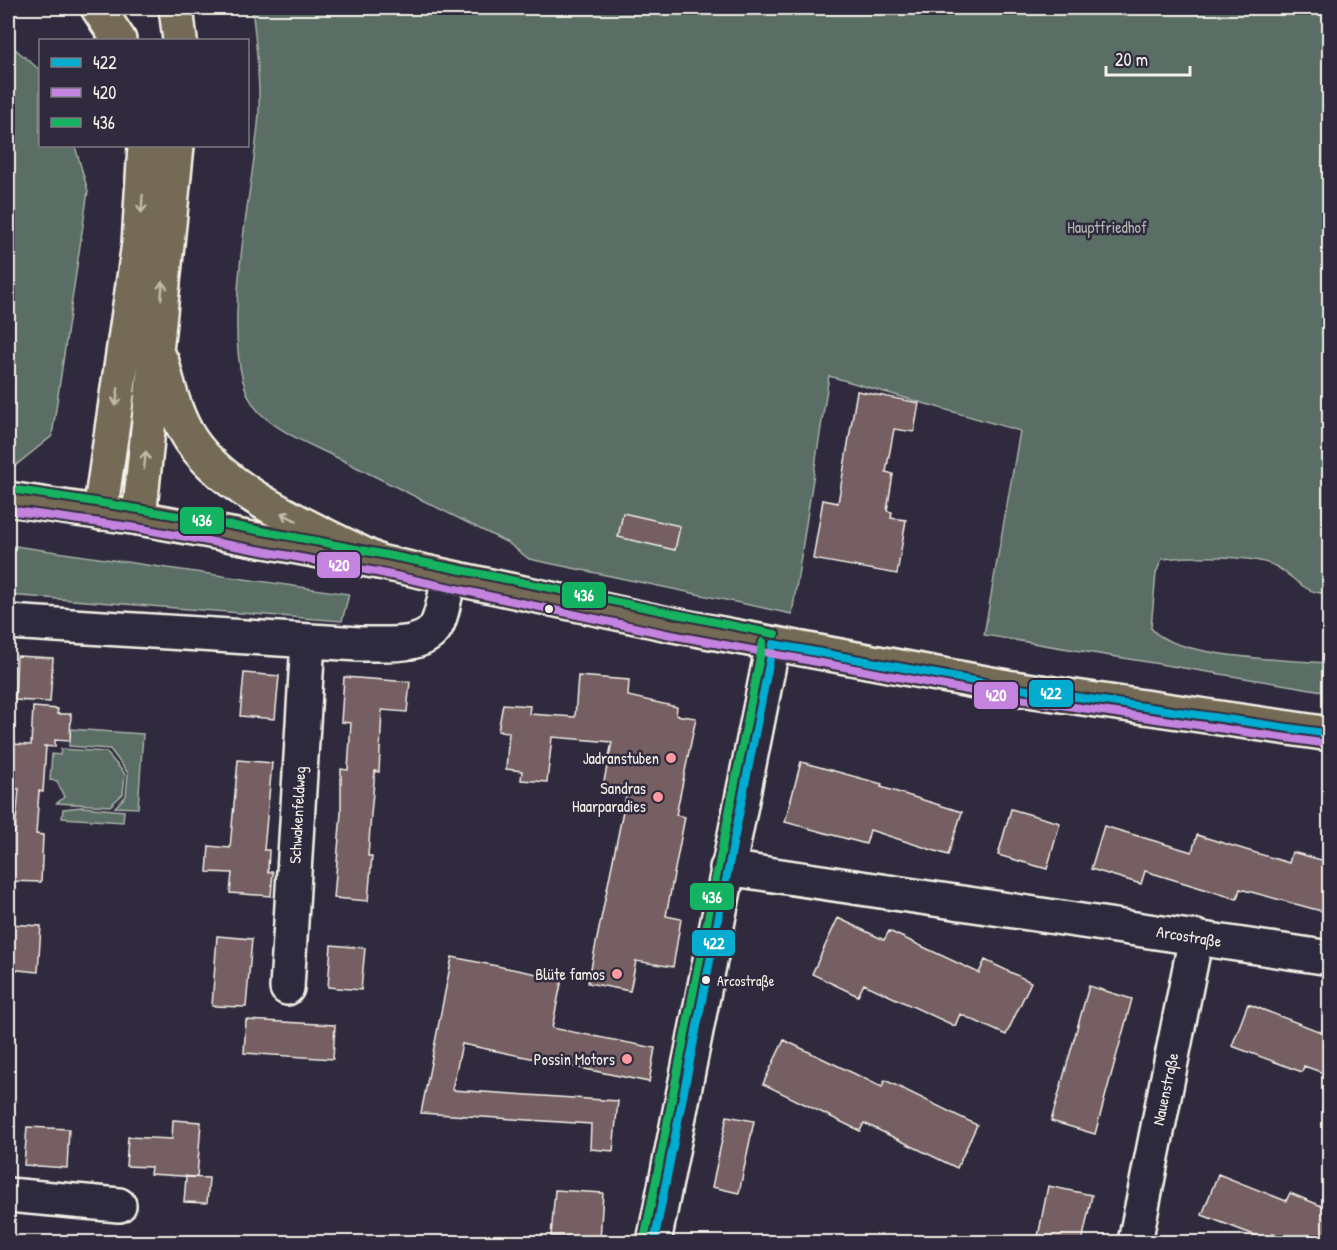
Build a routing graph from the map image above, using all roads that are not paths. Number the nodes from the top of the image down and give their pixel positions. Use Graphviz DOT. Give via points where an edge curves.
graph roads {
  1 [pos="98,8"];
  2 [pos="176,8"];
  3 [pos="118,39"];
  4 [pos="180,39"];
  5 [pos="145,147"];
  6 [pos="177,147"];
  7 [pos="158,348"];
  8 [pos="8,499"];
  9 [pos="100,513"];
  10 [pos="139,518"];
  11 [pos="379,562"];
  12 [pos="449,578"];
  13 [pos="8,622"];
  14 [pos="308,641"];
  15 [pos="773,644"];
  16 [pos="1329,734"];
  17 [pos="727,867"];
  18 [pos="1196,937"];
  19 [pos="1329,958"];
  20 [pos="287,988"];
  21 [pos="8,1195"];
  22 [pos="119,1205"];
  23 [pos="654,1242"];
  24 [pos="1135,1242"];
  1 -- 3 [label="main road"];
  2 -- 4 [label="main road"];
  5 -- 9 [label="main road, one-way" via="140,243"];
  7 -- 6 [label="main road, one-way"];
  10 -- 7 [label="main road, one-way"];
  11 -- 7 [label="main road, one-way" via="265,505 220,473 186,433 170,395"];
  8 -- 9 [label="main road"];
  9 -- 10 [label="main road"];
  10 -- 11 [label="main road"];
  11 -- 12 [label="main road"];
  12 -- 14 [label="street" via="435,627 422,639 359,644"];
  12 -- 15 [label="main road"];
  13 -- 14 [label="street"];
  14 -- 20 [label="street, Schwakenfeldweg"];
  15 -- 16 [label="main road" via="1007,687"];
  15 -- 17 [label="street"];
  17 -- 18 [label="street, Arcostraße"];
  17 -- 23 [label="street"];
  18 -- 19 [label="street, Arcostraße"];
  18 -- 24 [label="street, Nauenstraße"];
  21 -- 22 [label="street"];
}
